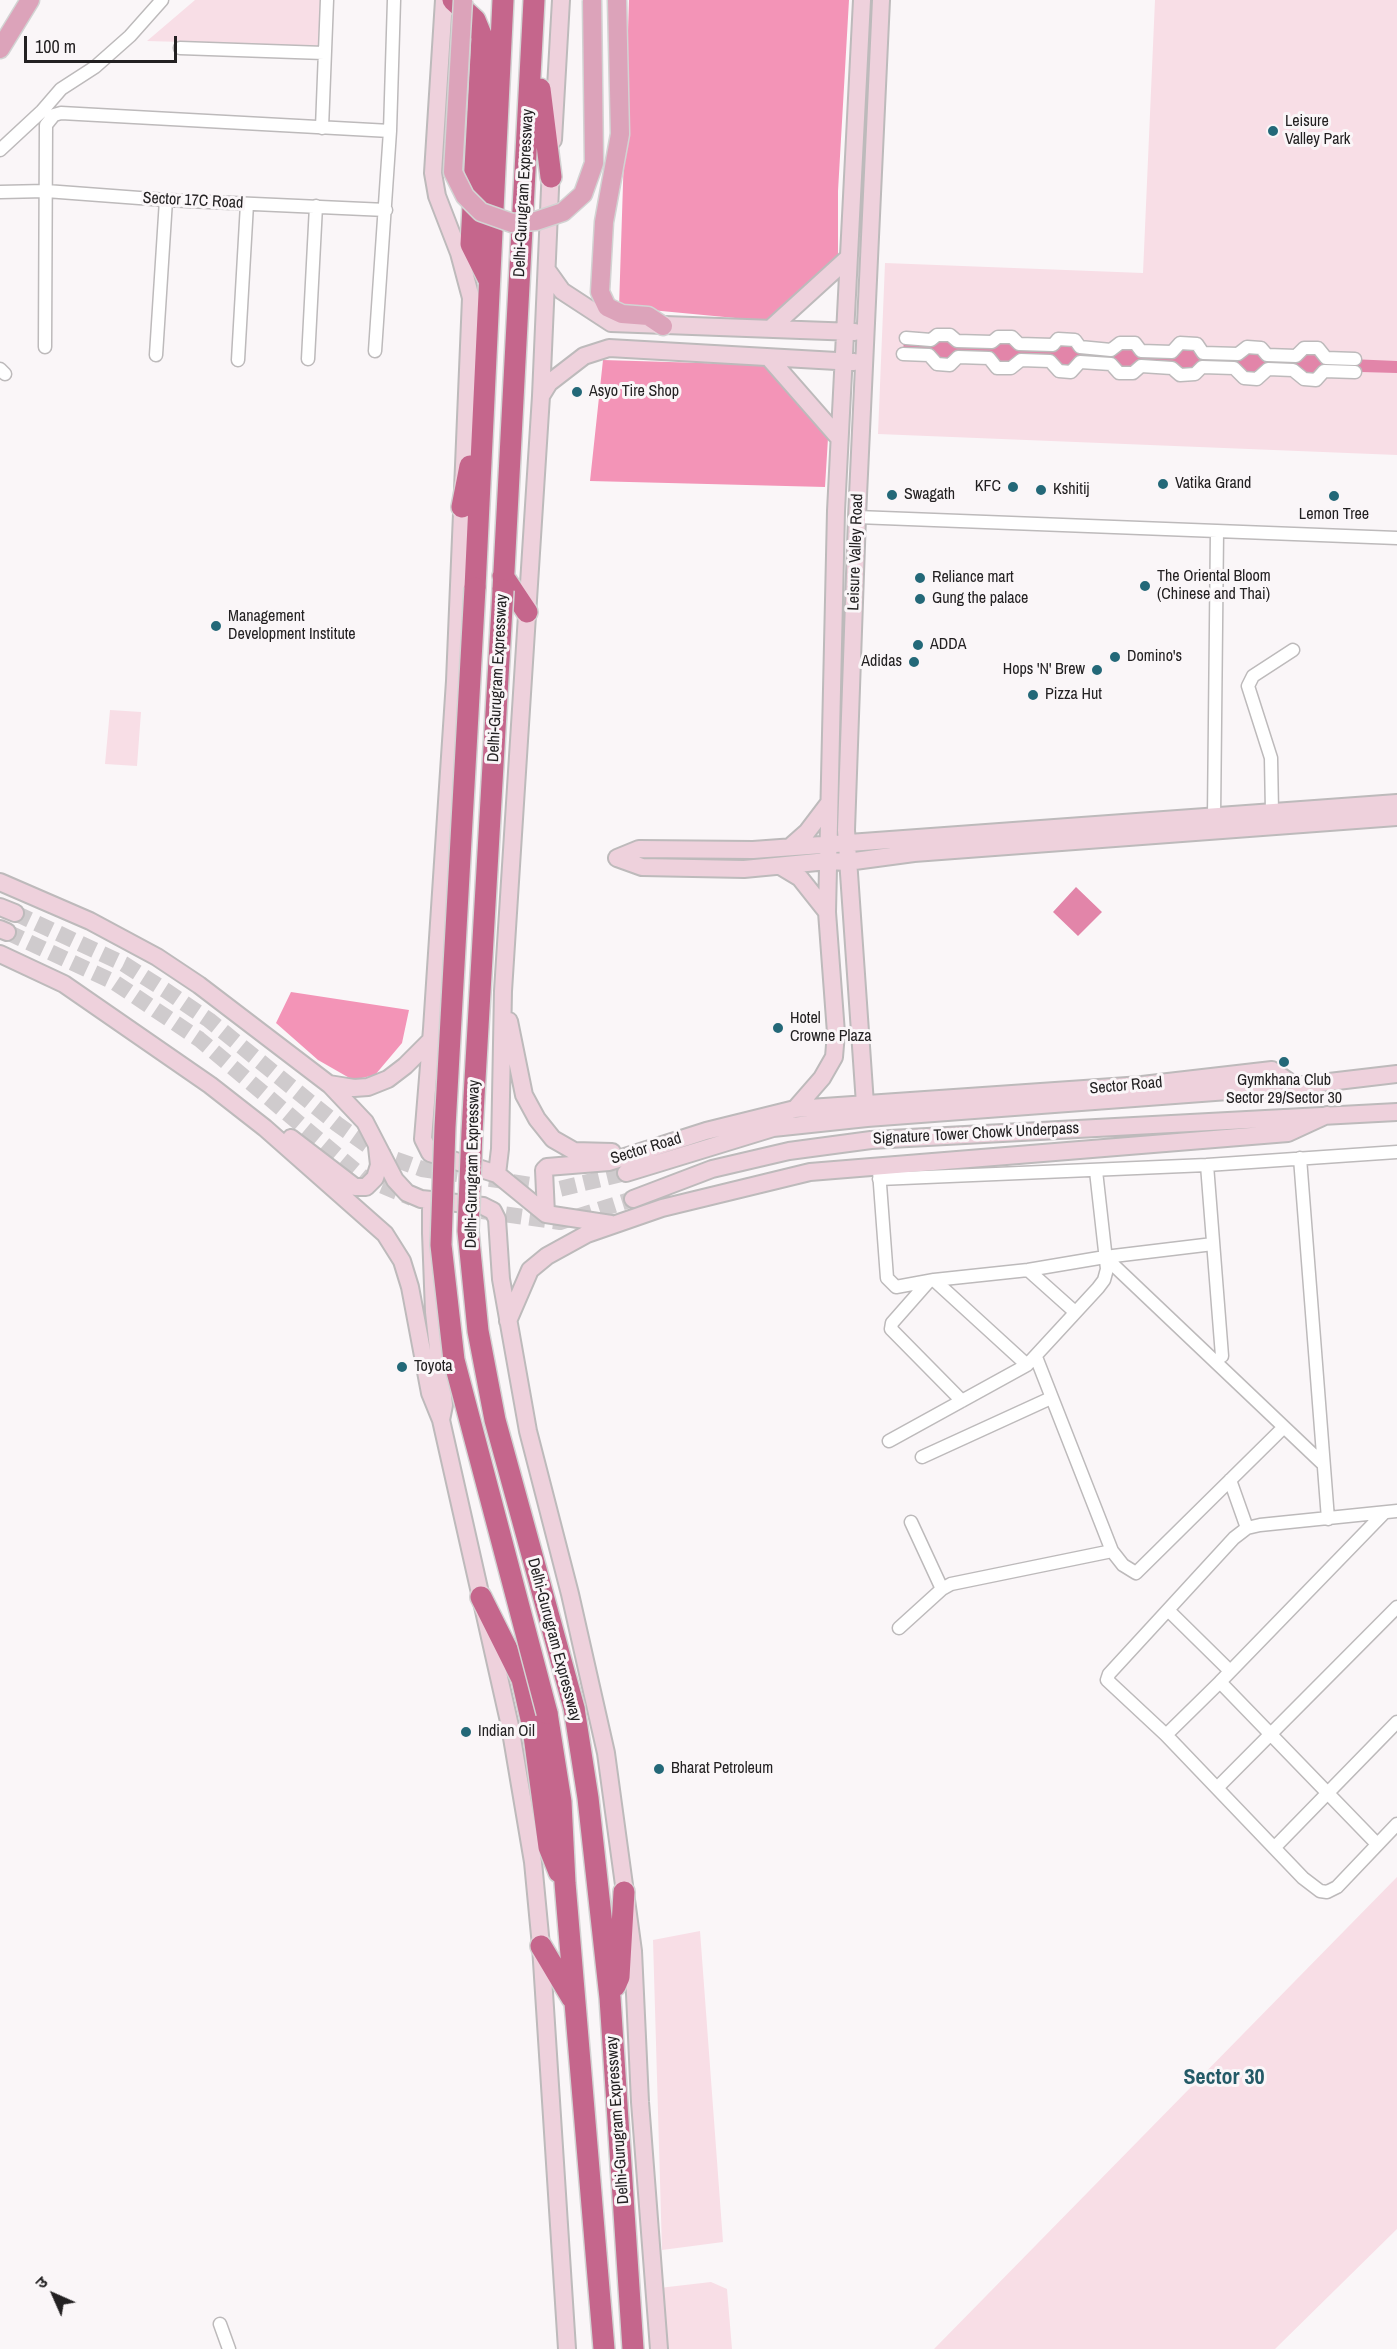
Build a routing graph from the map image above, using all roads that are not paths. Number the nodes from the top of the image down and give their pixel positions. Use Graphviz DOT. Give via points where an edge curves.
graph roads {
  1 [pos="19,0"];
  2 [pos="30,0"];
  3 [pos="162,0"];
  4 [pos="327,0"];
  5 [pos="394,0"];
  6 [pos="444,0"];
  7 [pos="453,0"];
  8 [pos="463,0"];
  9 [pos="503,0"];
  10 [pos="534,0"];
  11 [pos="561,0"];
  12 [pos="592,0"];
  13 [pos="617,0"];
  14 [pos="862,0"];
  15 [pos="881,0"];
  16 [pos="0,31"];
  17 [pos="533,35"];
  18 [pos="180,48"];
  19 [pos="0,49"];
  20 [pos="324,53"];
  21 [pos="322,128"];
  22 [pos="390,131"];
  23 [pos="0,150"];
  24 [pos="551,177"];
  25 [pos="46,191"];
  26 [pos="0,192"];
  27 [pos="166,200"];
  28 [pos="247,204"];
  29 [pos="316,206"];
  30 [pos="386,210"];
  31 [pos="848,258"];
  32 [pos="548,270"];
  33 [pos="489,280"];
  34 [pos="663,326"];
  35 [pos="770,329"];
  36 [pos="801,330"];
  37 [pos="845,332"];
  38 [pos="866,333"];
  39 [pos="906,339"];
  40 [pos="45,347"];
  41 [pos="375,351"];
  42 [pos="903,354"];
  43 [pos="156,355"];
  44 [pos="768,358"];
  45 [pos="1326,358"];
  46 [pos="1355,358"];
  47 [pos="308,359"];
  48 [pos="797,359"];
  49 [pos="238,360"];
  50 [pos="843,361"];
  51 [pos="864,363"];
  52 [pos="1324,371"];
  53 [pos="1354,372"];
  54 [pos="484,396"];
  55 [pos="541,396"];
  56 [pos="839,438"];
  57 [pos="462,507"];
  58 [pos="857,517"];
  59 [pos="533,525"];
  60 [pos="1217,531"];
  61 [pos="1397,538"];
  62 [pos="505,543"];
  63 [pos="503,583"];
  64 [pos="527,612"];
  65 [pos="1293,650"];
  66 [pos="829,802"];
  67 [pos="1397,803"];
  68 [pos="1272,812"];
  69 [pos="1214,817"];
  70 [pos="1397,817"];
  71 [pos="846,843"];
  72 [pos="828,844"];
  73 [pos="790,847"];
  74 [pos="828,861"];
  75 [pos="847,862"];
  76 [pos="780,866"];
  77 [pos="0,882"];
  78 [pos="827,912"];
  79 [pos="0,954"];
  80 [pos="503,991"];
  81 [pos="431,1040"];
  82 [pos="1397,1074"];
  83 [pos="328,1083"];
  84 [pos="1295,1086"];
  85 [pos="865,1104"];
  86 [pos="795,1109"];
  87 [pos="1397,1112"];
  88 [pos="1327,1114"];
  89 [pos="265,1128"];
  90 [pos="377,1142"];
  91 [pos="1397,1152"];
  92 [pos="635,1153"];
  93 [pos="1300,1158"];
  94 [pos="1207,1165"];
  95 [pos="1096,1171"];
  96 [pos="626,1173"];
  97 [pos="879,1173"];
  98 [pos="496,1174"];
  99 [pos="633,1199"];
  100 [pos="431,1200"];
  101 [pos="546,1214"];
  102 [pos="611,1225"];
  103 [pos="1213,1244"];
  104 [pos="1105,1257"];
  105 [pos="1028,1270"];
  106 [pos="932,1281"];
  107 [pos="1075,1312"];
  108 [pos="508,1321"];
  109 [pos="1222,1356"];
  110 [pos="1031,1361"];
  111 [pos="1051,1398"];
  112 [pos="962,1401"];
  113 [pos="441,1420"];
  114 [pos="1284,1427"];
  115 [pos="889,1441"];
  116 [pos="922,1457"];
  117 [pos="1323,1464"];
  118 [pos="1230,1480"];
  119 [pos="1397,1511"];
  120 [pos="1384,1513"];
  121 [pos="1328,1519"];
  122 [pos="912,1522"];
  123 [pos="1247,1528"];
  124 [pos="1112,1551"];
  125 [pos="942,1589"];
  126 [pos="481,1597"];
  127 [pos="1397,1607"];
  128 [pos="1169,1611"];
  129 [pos="899,1628"];
  130 [pos="1230,1671"];
  131 [pos="1220,1682"];
  132 [pos="1397,1722"];
  133 [pos="1166,1735"];
  134 [pos="1271,1735"];
  135 [pos="1217,1788"];
  136 [pos="1328,1794"];
  137 [pos="1397,1824"];
  138 [pos="1377,1844"];
  139 [pos="1274,1848"];
  140 [pos="565,1883"];
  141 [pos="624,1892"];
  142 [pos="541,1946"];
  143 [pos="610,1998"];
  144 [pos="575,2003"];
  145 [pos="220,2324"];
  146 [pos="229,2349"];
  147 [pos="567,2349"];
  148 [pos="604,2349"];
  149 [pos="633,2349"];
  150 [pos="659,2349"];
  1 -- 16 [label="main road"];
  2 -- 19 [label="main road"];
  3 -- 23 [label="street" via="130,36 95,67 61,89"];
  4 -- 20 [label="street"];
  5 -- 22 [label="street"];
  6 -- 57 [label="street" via="433,173 471,298"];
  7 -- 33 [label="highway" via="475,20 482,37 471,244"];
  8 -- 12 [label="main road, bridge" via="453,172 465,196 482,213 512,223 536,221 563,212 583,194 594,163"];
  9 -- 33 [label="highway, Delhi-Gurugram Expressway"];
  10 -- 17 [label="highway, Delhi-Gurugram Expressway"];
  11 -- 24 [label="street"];
  13 -- 34 [label="main road" via="620,134 604,222 600,292 607,307 622,314 648,316"];
  14 -- 31 [label="street, Leisure Valley Road"];
  15 -- 38 [label="street, Leisure Valley Road"];
  17 -- 24 [label="highway"];
  17 -- 62 [label="highway, Delhi-Gurugram Expressway"];
  18 -- 20 [label="street"];
  20 -- 21 [label="street"];
  21 -- 22 [label="street"];
  21 -- 25 [label="street" via="61,113 46,125"];
  22 -- 30 [label="street"];
  24 -- 32 [label="street"];
  25 -- 26 [label="street, Sector 17C Road"];
  25 -- 27 [label="street, Sector 17C Road"];
  25 -- 40 [label="street"];
  27 -- 28 [label="street, Sector 17C Road"];
  27 -- 43 [label="street"];
  28 -- 29 [label="street, Sector 17C Road"];
  28 -- 49 [label="street"];
  29 -- 30 [label="street, Sector 17C Road"];
  29 -- 47 [label="street"];
  30 -- 41 [label="street"];
  31 -- 35 [label="street"];
  31 -- 37 [label="street, Leisure Valley Road"];
  32 -- 34 [label="street" via="562,291 603,319 625,325"];
  32 -- 55 [label="street"];
  33 -- 54 [label="highway, Delhi-Gurugram Expressway"];
  34 -- 35 [label="street"];
  35 -- 36 [label="street"];
  36 -- 37 [label="street"];
  36 -- 48 [label="street"];
  37 -- 38 [label="street"];
  37 -- 50 [label="street, Leisure Valley Road"];
  38 -- 51 [label="street, Leisure Valley Road"];
  39 -- 45 [label="street" via="931,340 937,335 950,335 957,341 992,342 1012,337 1019,344 1053,345 1058,339 1076,340 1080,347 1111,350 1120,343 1135,343 1141,351 1172,352 1180,343 1189,343 1197,344 1203,353 1238,354 1246,347 1261,348 1267,355 1296,356 1304,348 1318,348"];
  42 -- 52 [label="street" via="929,355 937,364 950,365 958,357 989,358 997,368 1011,368 1021,360 1050,361 1059,371 1071,372 1080,362 1111,364 1119,374 1133,374 1141,366 1172,368 1180,375 1195,374 1202,367 1234,368 1244,378 1257,379 1268,369 1293,370 1304,380 1316,380"];
  44 -- 48 [label="street"];
  44 -- 55 [label="street" via="609,348 584,356 549,383"];
  44 -- 56 [label="street"];
  45 -- 46 [label="street"];
  45 -- 52 [label="street"];
  48 -- 50 [label="street"];
  50 -- 51 [label="street"];
  50 -- 56 [label="street, Leisure Valley Road"];
  51 -- 58 [label="street, Leisure Valley Road"];
  52 -- 53 [label="street"];
  54 -- 57 [label="highway"];
  54 -- 140 [label="highway, Delhi-Gurugram Expressway, bridge" via="441,1245 454,1360 547,1713 561,1802"];
  55 -- 59 [label="street"];
  56 -- 66 [label="street, Leisure Valley Road"];
  57 -- 81 [label="street"];
  58 -- 60 [label="street"];
  58 -- 71 [label="street, Leisure Valley Road"];
  59 -- 62 [label="street"];
  59 -- 64 [label="street"];
  60 -- 61 [label="street"];
  60 -- 69 [label="street"];
  62 -- 63 [label="highway, Delhi-Gurugram Expressway"];
  63 -- 64 [label="highway"];
  63 -- 143 [label="highway, Delhi-Gurugram Expressway, bridge" via="468,1231 478,1331 495,1420 574,1708"];
  64 -- 80 [label="street"];
  65 -- 68 [label="street" via="1253,676 1248,686 1271,758"];
  66 -- 72 [label="street, Leisure Valley Road"];
  66 -- 73 [label="street" via="807,832"];
  67 -- 68 [label="street"];
  68 -- 69 [label="street"];
  69 -- 71 [label="street"];
  70 -- 75 [label="street" via="914,853"];
  71 -- 72 [label="street"];
  71 -- 75 [label="street, Leisure Valley Road"];
  72 -- 73 [label="street"];
  72 -- 74 [label="street, Leisure Valley Road"];
  73 -- 76 [label="street" via="639,849 617,858 642,867"];
  74 -- 75 [label="street"];
  74 -- 76 [label="street"];
  74 -- 78 [label="street, Leisure Valley Road"];
  75 -- 85 [label="street, Leisure Valley Road"];
  76 -- 78 [label="street" via="800,878"];
  77 -- 83 [label="street" via="90,921 157,957"];
  78 -- 86 [label="street, Leisure Valley Road" via="836,1033 834,1057"];
  79 -- 89 [label="street" via="64,984"];
  80 -- 92 [label="street" via="524,1095 553,1139 574,1151"];
  80 -- 98 [label="street" via="500,1149"];
  81 -- 83 [label="street" via="388,1079 354,1088"];
  81 -- 98 [label="street" via="424,1145 430,1153"];
  82 -- 84 [label="street"];
  83 -- 90 [label="street" via="366,1122"];
  84 -- 85 [label="street, Sector Road" via="1272,1070 1142,1085"];
  84 -- 96 [label="street, Signature Tower Chowk Underpass" via="773,1128"];
  85 -- 86 [label="street, Sector Road"];
  86 -- 92 [label="street, Sector Road"];
  87 -- 88 [label="street"];
  88 -- 97 [label="street" via="1288,1133"];
  88 -- 99 [label="street, Signature Tower Chowk Underpass" via="871,1140 789,1151 712,1169"];
  89 -- 90 [label="street" via="291,1138 355,1187 366,1187 375,1178"];
  89 -- 113 [label="street" via="385,1234 402,1261 430,1393"];
  90 -- 100 [label="street" via="395,1180 407,1193"];
  91 -- 93 [label="street"];
  92 -- 101 [label="street, Sector Road" via="609,1162 547,1167"];
  93 -- 94 [label="street"];
  93 -- 117 [label="street"];
  94 -- 95 [label="street"];
  94 -- 103 [label="street"];
  95 -- 97 [label="street"];
  95 -- 104 [label="street"];
  97 -- 102 [label="street" via="810,1172 662,1208"];
  97 -- 106 [label="street" via="887,1278 896,1287"];
  98 -- 101 [label="street"];
  100 -- 108 [label="street" via="483,1206 493,1211"];
  100 -- 113 [label="street" via="434,1311 444,1405"];
  101 -- 102 [label="street"];
  102 -- 108 [label="street" via="569,1243 530,1270"];
  103 -- 104 [label="street"];
  103 -- 109 [label="street"];
  104 -- 105 [label="street"];
  104 -- 107 [label="street" via="1104,1280"];
  104 -- 114 [label="street"];
  105 -- 106 [label="street"];
  105 -- 107 [label="street"];
  106 -- 110 [label="street"];
  106 -- 112 [label="street" via="892,1323 891,1329"];
  107 -- 110 [label="street"];
  108 -- 141 [label="street" via="528,1431 606,1753"];
  110 -- 111 [label="street"];
  110 -- 112 [label="street"];
  111 -- 116 [label="street"];
  111 -- 124 [label="street"];
  112 -- 115 [label="street"];
  113 -- 126 [label="street"];
  114 -- 117 [label="street"];
  114 -- 118 [label="street"];
  117 -- 121 [label="street"];
  118 -- 123 [label="street"];
  118 -- 124 [label="street" via="1136,1573"];
  119 -- 120 [label="street"];
  120 -- 121 [label="street"];
  120 -- 130 [label="street"];
  121 -- 123 [label="street"];
  122 -- 125 [label="street"];
  123 -- 128 [label="street"];
  124 -- 125 [label="street" via="962,1581"];
  125 -- 129 [label="street"];
  126 -- 140 [label="highway" via="522,1679 533,1728 549,1847"];
  126 -- 142 [label="street" via="510,1726 533,1862"];
  127 -- 134 [label="street"];
  128 -- 130 [label="street"];
  128 -- 133 [label="street" via="1108,1674 1107,1680"];
  130 -- 131 [label="street"];
  131 -- 133 [label="street"];
  131 -- 134 [label="street"];
  132 -- 136 [label="street"];
  133 -- 135 [label="street"];
  134 -- 135 [label="street"];
  134 -- 136 [label="street"];
  135 -- 139 [label="street"];
  136 -- 138 [label="street"];
  136 -- 139 [label="street"];
  137 -- 138 [label="street"];
  138 -- 139 [label="street" via="1337,1887 1327,1892 1303,1878"];
  140 -- 144 [label="highway, Delhi-Gurugram Expressway"];
  141 -- 143 [label="highway" via="620,1977"];
  141 -- 150 [label="street" via="633,1951"];
  142 -- 144 [label="highway"];
  142 -- 147 [label="street"];
  143 -- 149 [label="highway, Delhi-Gurugram Expressway"];
  144 -- 148 [label="highway, Delhi-Gurugram Expressway"];
  145 -- 146 [label="street"];
}
